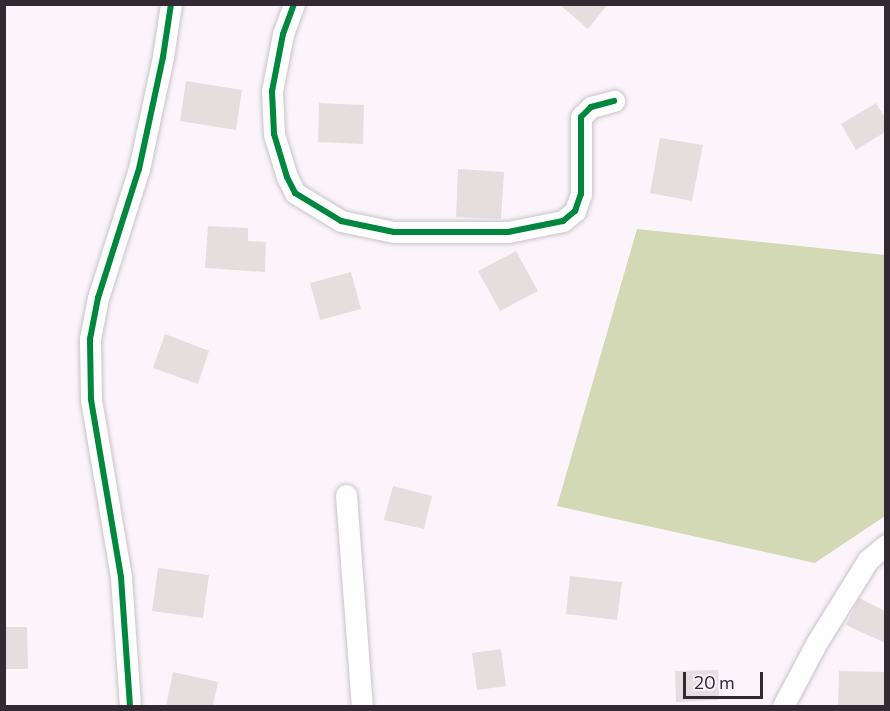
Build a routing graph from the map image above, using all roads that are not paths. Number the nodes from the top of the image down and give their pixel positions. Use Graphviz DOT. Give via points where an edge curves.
graph roads {
  1 [pos="171,4"];
  2 [pos="294,4"];
  3 [pos="614,101"];
  4 [pos="346,495"];
  5 [pos="885,545"];
  6 [pos="130,706"];
  7 [pos="362,706"];
  8 [pos="783,706"];
  1 -- 6 [label="street" via="140,169 98,298 90,339 91,399 121,577"];
  2 -- 3 [label="street" via="282,34 272,91 274,134 295,193 341,221 394,232 508,232 563,221 575,211 581,194 581,117 591,107"];
  4 -- 7 [label="street"];
  5 -- 8 [label="street" via="868,560"];
}
